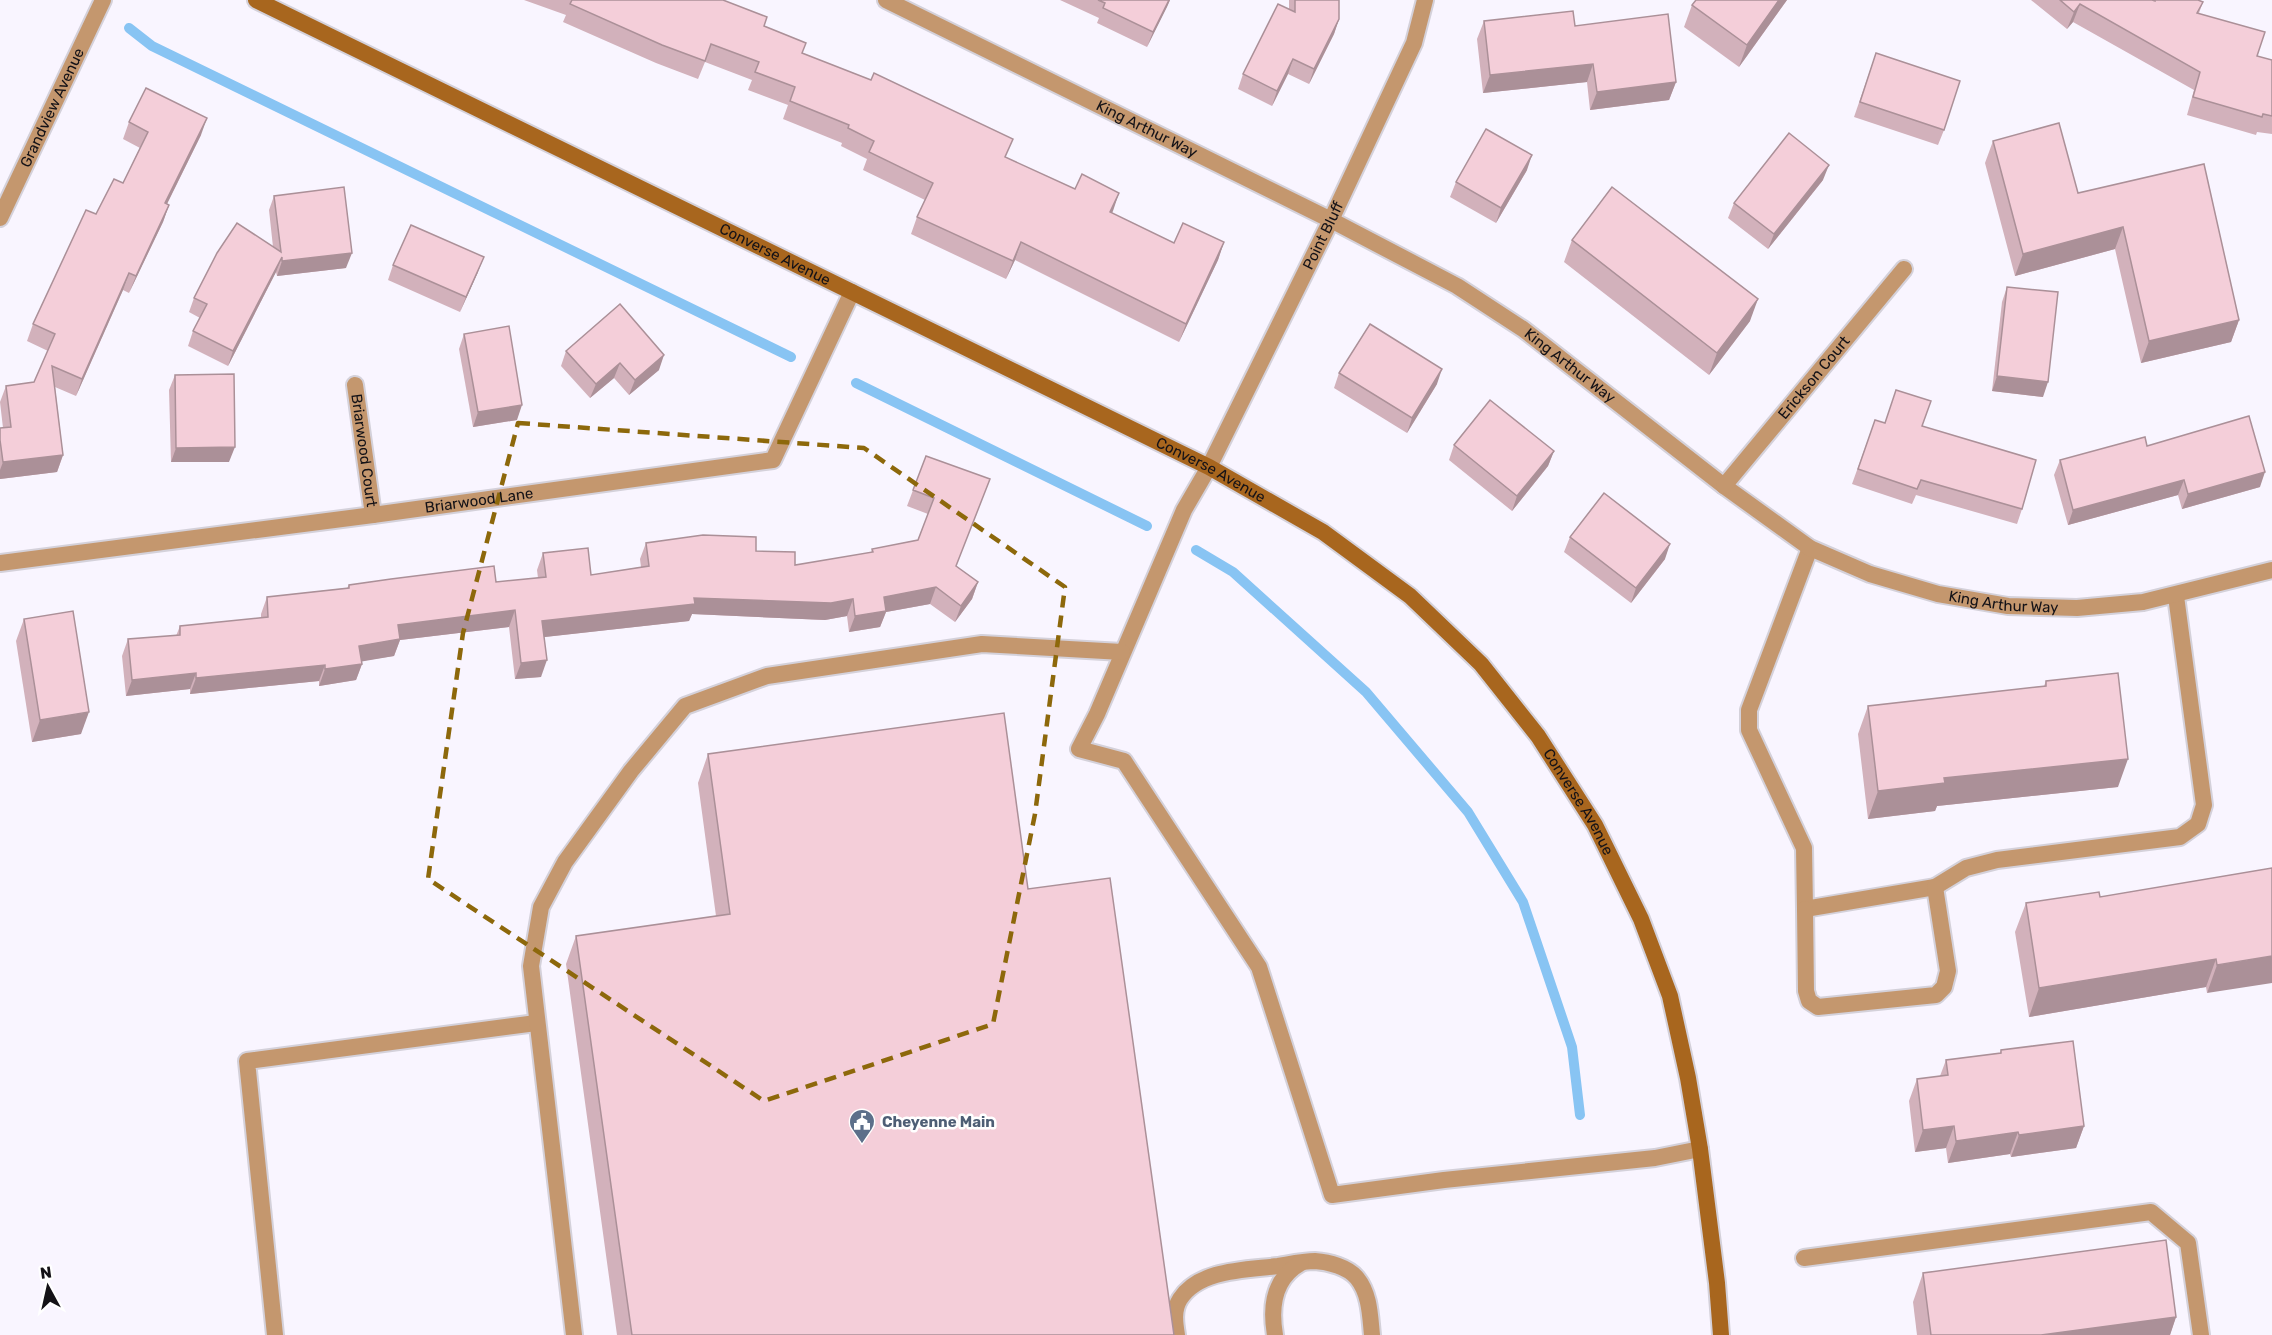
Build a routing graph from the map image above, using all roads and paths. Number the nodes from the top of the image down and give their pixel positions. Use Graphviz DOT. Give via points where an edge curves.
graph roads {
  1 [pos="103,0"];
  2 [pos="256,0"];
  3 [pos="886,0"];
  4 [pos="1425,0"];
  5 [pos="905,4"];
  6 [pos="0,218"];
  7 [pos="1331,220"];
  8 [pos="1904,269"];
  9 [pos="852,292"];
  10 [pos="355,385"];
  11 [pos="1209,467"];
  12 [pos="1724,486"];
  13 [pos="374,515"];
  14 [pos="1810,548"];
  15 [pos="0,564"];
  16 [pos="2272,570"];
  17 [pos="2176,596"];
  18 [pos="1122,652"];
  19 [pos="1935,887"];
  20 [pos="1805,909"];
  21 [pos="536,1023"];
  22 [pos="1700,1149"];
  23 [pos="1804,1258"];
  24 [pos="1302,1263"];
  25 [pos="275,1335"];
  26 [pos="573,1335"];
  27 [pos="1177,1335"];
  28 [pos="1275,1335"];
  29 [pos="1372,1335"];
  30 [pos="1721,1335"];
  31 [pos="2201,1335"];
  1 -- 6 [label="street, Grandview Avenue"];
  2 -- 9 [label="main road, Converse Avenue"];
  3 -- 5 [label="street, King Arthur Way"];
  4 -- 7 [label="street, Point Bluff" via="1414,43"];
  5 -- 7 [label="street, King Arthur Way"];
  7 -- 11 [label="street, Point Bluff"];
  7 -- 12 [label="street, King Arthur Way" via="1457,286 1522,329"];
  8 -- 12 [label="street, Erickson Court"];
  9 -- 11 [label="main road, Converse Avenue"];
  9 -- 13 [label="street, Briarwood Lane" via="773,460"];
  10 -- 13 [label="street, Briarwood Court"];
  11 -- 18 [label="street, Point Bluff" via="1184,510"];
  11 -- 22 [label="main road, Converse Avenue" via="1323,532 1410,596 1481,664 1538,736 1595,825 1641,919 1670,996"];
  12 -- 14 [label="street, King Arthur Way"];
  13 -- 15 [label="street, Briarwood Lane"];
  14 -- 17 [label="street, King Arthur Way" via="1870,574 2008,606 2077,608"];
  14 -- 20 [label="street" via="1749,710 1749,730 1804,848"];
  16 -- 17 [label="street, King Arthur Way"];
  17 -- 19 [label="street" via="2204,805 2198,824 2180,837 1997,860 1966,868"];
  18 -- 21 [label="street" via="982,645 767,676 686,706 632,771 566,862 541,907 531,966"];
  18 -- 22 [label="street, Point Bluff" via="1079,749 1124,761 1259,967 1332,1195 1655,1158"];
  19 -- 20 [label="street"];
  19 -- 20 [label="street" via="1948,971 1944,987 1936,994 1818,1006 1809,1001"];
  21 -- 25 [label="street" via="247,1061"];
  21 -- 26 [label="street"];
  22 -- 30 [label="main road, Converse Avenue"];
  23 -- 31 [label="street" via="2151,1212 2188,1243"];
  24 -- 27 [label="street" via="1230,1272 1194,1286 1180,1299 1176,1310"];
  24 -- 28 [label="street" via="1281,1279 1273,1312"];
  24 -- 29 [label="street" via="1339,1266 1356,1276 1370,1308"];
}
